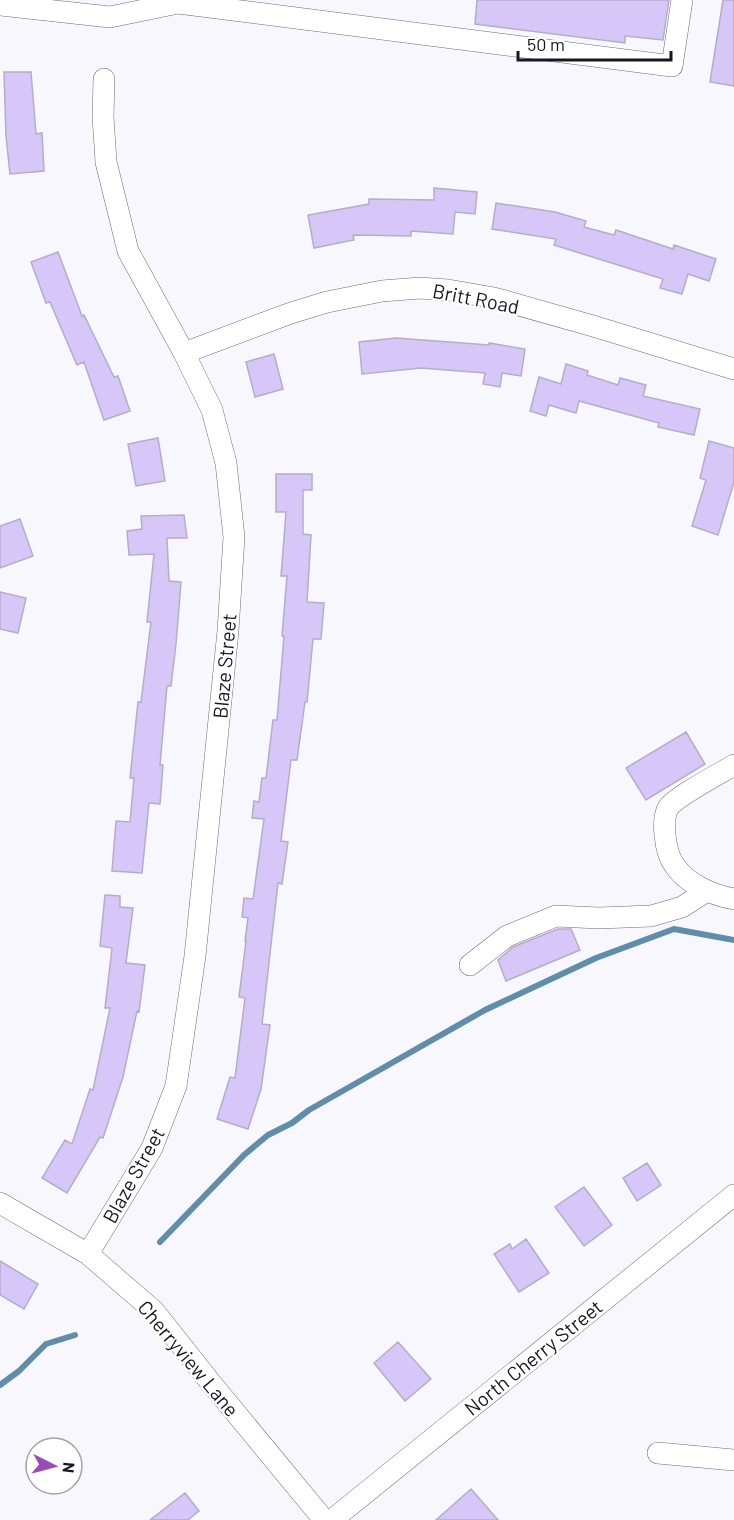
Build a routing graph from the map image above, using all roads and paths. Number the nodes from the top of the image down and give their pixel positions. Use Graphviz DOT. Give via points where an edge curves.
graph roads {
  1 [pos="682,0"];
  2 [pos="178,2"];
  3 [pos="0,5"];
  4 [pos="104,79"];
  5 [pos="184,353"];
  6 [pos="734,369"];
  7 [pos="734,765"];
  8 [pos="707,891"];
  9 [pos="734,899"];
  10 [pos="470,965"];
  11 [pos="734,1195"];
  12 [pos="0,1203"];
  13 [pos="88,1254"];
  14 [pos="658,1454"];
  15 [pos="734,1460"];
  16 [pos="324,1520"];
  17 [pos="332,1520"];
  1 -- 2 [label="street" via="672,66"];
  2 -- 3 [label="street" via="110,17"];
  4 -- 5 [label="street, Blaze Street" via="106,162 128,250"];
  5 -- 6 [label="street, Britt Road" via="327,302 420,288 494,298"];
  5 -- 13 [label="street, Blaze Street" via="212,410 226,463 234,537 195,956 176,1086 152,1148"];
  7 -- 8 [label="street" via="682,796 669,806 665,816 667,849 674,865"];
  8 -- 9 [label="street"];
  8 -- 10 [label="street" via="682,907 651,916 556,916 507,936"];
  11 -- 17 [label="street, North Cherry Street"];
  12 -- 13 [label="street, Cherryview Lane"];
  13 -- 16 [label="street, Cherryview Lane" via="154,1311"];
  14 -- 15 [label="street"];
}
